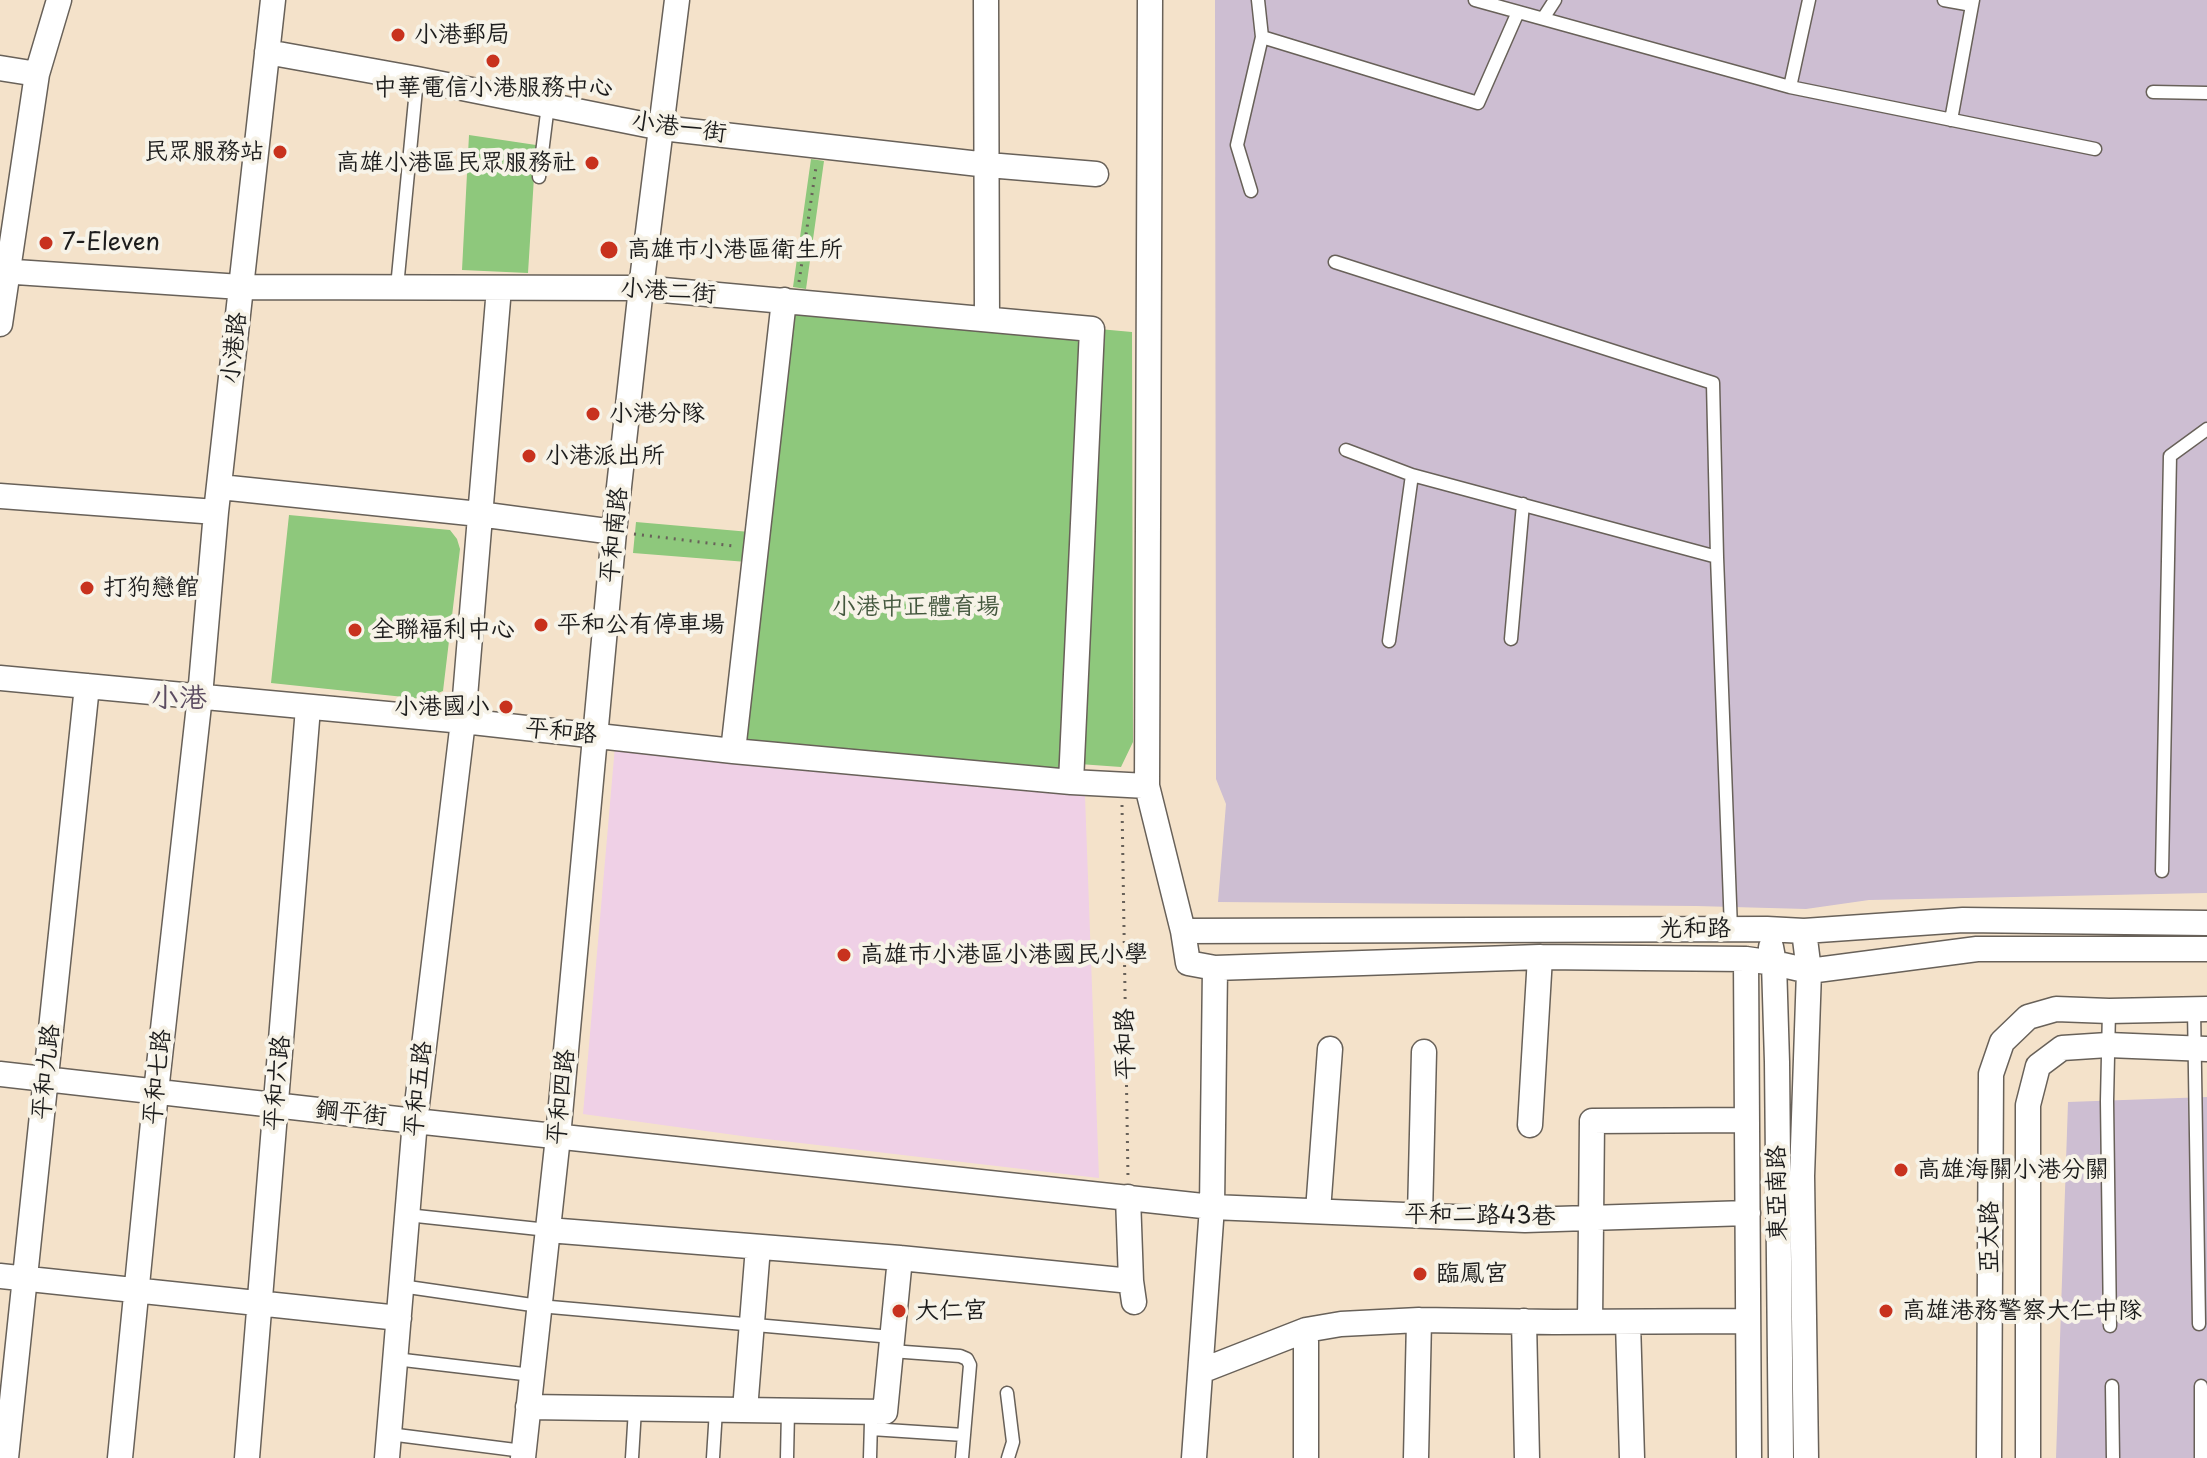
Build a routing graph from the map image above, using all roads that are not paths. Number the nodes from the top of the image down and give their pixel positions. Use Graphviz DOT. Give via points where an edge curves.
graph roads {
  1 [pos="59,0"];
  2 [pos="273,0"];
  3 [pos="677,0"];
  4 [pos="986,0"];
  5 [pos="1150,0"];
  6 [pos="1258,0"];
  7 [pos="1475,0"];
  8 [pos="1555,0"];
  9 [pos="1809,0"];
  10 [pos="1944,0"];
  11 [pos="1973,2"];
  12 [pos="1518,12"];
  13 [pos="1544,17"];
  14 [pos="1262,37"];
  15 [pos="267,52"];
  16 [pos="0,68"];
  17 [pos="37,74"];
  18 [pos="417,79"];
  19 [pos="1790,87"];
  20 [pos="2153,92"];
  21 [pos="2207,93"];
  22 [pos="548,105"];
  23 [pos="1951,120"];
  24 [pos="662,128"];
  25 [pos="2095,149"];
  26 [pos="988,165"];
  27 [pos="1096,174"];
  28 [pos="539,177"];
  29 [pos="1251,191"];
  30 [pos="1335,262"];
  31 [pos="3,271"];
  32 [pos="241,287"];
  33 [pos="397,287"];
  34 [pos="499,288"];
  35 [pos="641,288"];
  36 [pos="790,301"];
  37 [pos="987,319"];
  38 [pos="0,324"];
  39 [pos="2207,429"];
  40 [pos="1346,450"];
  41 [pos="1412,475"];
  42 [pos="220,487"];
  43 [pos="0,496"];
  44 [pos="1523,504"];
  45 [pos="216,512"];
  46 [pos="479,514"];
  47 [pos="614,532"];
  48 [pos="1717,557"];
  49 [pos="1511,639"];
  50 [pos="1389,641"];
  51 [pos="0,678"];
  52 [pos="87,686"];
  53 [pos="200,696"];
  54 [pos="308,708"];
  55 [pos="463,721"];
  56 [pos="596,736"];
  57 [pos="733,751"];
  58 [pos="1071,782"];
  59 [pos="1147,786"];
  60 [pos="2162,871"];
  61 [pos="2207,923"];
  62 [pos="1731,929"];
  63 [pos="1767,929"];
  64 [pos="1183,931"];
  65 [pos="1804,931"];
  66 [pos="2207,949"];
  67 [pos="1540,957"];
  68 [pos="1746,959"];
  69 [pos="1774,963"];
  70 [pos="1215,968"];
  71 [pos="1809,971"];
  72 [pos="2200,1009"];
  73 [pos="2109,1011"];
  74 [pos="2108,1045"];
  75 [pos="1330,1049"];
  76 [pos="2201,1049"];
  77 [pos="1424,1052"];
  78 [pos="0,1074"];
  79 [pos="46,1079"];
  80 [pos="156,1092"];
  81 [pos="276,1106"];
  82 [pos="1746,1120"];
  83 [pos="415,1121"];
  84 [pos="1530,1125"];
  85 [pos="2201,1127"];
  86 [pos="558,1137"];
  87 [pos="2202,1170"];
  88 [pos="1128,1197"];
  89 [pos="1212,1207"];
  90 [pos="1318,1211"];
  91 [pos="1748,1213"];
  92 [pos="407,1215"];
  93 [pos="1420,1215"];
  94 [pos="1590,1217"];
  95 [pos="548,1230"];
  96 [pos="758,1247"];
  97 [pos="900,1258"];
  98 [pos="0,1276"];
  99 [pos="25,1278"];
  100 [pos="401,1286"];
  101 [pos="137,1290"];
  102 [pos="260,1303"];
  103 [pos="539,1306"];
  104 [pos="399,1318"];
  105 [pos="1419,1320"];
  106 [pos="1524,1321"];
  107 [pos="1747,1321"];
  108 [pos="1590,1322"];
  109 [pos="1628,1322"];
  110 [pos="752,1324"];
  111 [pos="2199,1324"];
  112 [pos="2110,1326"];
  113 [pos="1306,1330"];
  114 [pos="891,1344"];
  115 [pos="395,1359"];
  116 [pos="1201,1371"];
  117 [pos="532,1375"];
  118 [pos="2112,1386"];
  119 [pos="2201,1386"];
  120 [pos="1007,1393"];
  121 [pos="528,1407"];
  122 [pos="635,1409"];
  123 [pos="716,1410"];
  124 [pos="745,1410"];
  125 [pos="788,1411"];
  126 [pos="872,1421"];
  127 [pos="964,1435"];
  128 [pos="388,1446"];
  129 [pos="523,1454"];
  130 [pos="6,1458"];
  131 [pos="120,1458"];
  132 [pos="247,1458"];
  133 [pos="632,1458"];
  134 [pos="713,1458"];
  135 [pos="787,1458"];
  136 [pos="870,1458"];
  137 [pos="962,1458"];
  138 [pos="1008,1458"];
  139 [pos="1194,1458"];
  140 [pos="1306,1458"];
  141 [pos="1416,1458"];
  142 [pos="1527,1458"];
  143 [pos="1632,1458"];
  144 [pos="1749,1458"];
  145 [pos="1781,1458"];
  146 [pos="1806,1458"];
  147 [pos="1989,1458"];
  148 [pos="2028,1458"];
  149 [pos="2113,1458"];
  150 [pos="2201,1458"];
  1 -- 17 [label="street"];
  2 -- 15 [label="street, 小港路"];
  3 -- 24 [label="street, 平和南路"];
  4 -- 26 [label="street"];
  5 -- 59 [label="street"];
  6 -- 14 [label="lane"];
  7 -- 12 [label="lane"];
  8 -- 13 [label="lane"];
  9 -- 19 [label="lane"];
  10 -- 11 [label="lane"];
  11 -- 23 [label="lane"];
  12 -- 13 [label="lane"];
  12 -- 14 [label="lane" via="1478,103"];
  13 -- 19 [label="lane"];
  14 -- 29 [label="lane" via="1237,145"];
  15 -- 18 [label="street, 小港一街"];
  15 -- 32 [label="street, 小港路"];
  16 -- 17 [label="street"];
  17 -- 31 [label="street"];
  18 -- 22 [label="street, 小港一街"];
  18 -- 33 [label="lane"];
  19 -- 23 [label="lane"];
  20 -- 21 [label="lane"];
  22 -- 24 [label="street, 小港一街"];
  22 -- 28 [label="lane"];
  23 -- 25 [label="lane"];
  24 -- 26 [label="street, 小港一街"];
  24 -- 35 [label="street, 平和南路"];
  26 -- 27 [label="street, 小港一街"];
  26 -- 37 [label="street"];
  30 -- 48 [label="lane" via="1713,383"];
  31 -- 32 [label="street, 小港二街"];
  31 -- 38 [label="street"];
  32 -- 33 [label="street, 小港二街"];
  32 -- 42 [label="street, 小港路"];
  33 -- 34 [label="street, 小港二街"];
  34 -- 35 [label="street, 小港二街"];
  34 -- 46 [label="street, 平和五路"];
  35 -- 36 [label="street, 小港二街"];
  35 -- 47 [label="street, 平和南路"];
  36 -- 37 [label="street, 小港二街"];
  36 -- 57 [label="street"];
  37 -- 58 [label="street, 小港二街" via="1092,329"];
  39 -- 60 [label="lane" via="2170,456"];
  40 -- 41 [label="lane"];
  41 -- 44 [label="lane"];
  41 -- 50 [label="lane"];
  42 -- 45 [label="street, 小港路"];
  42 -- 46 [label="street"];
  43 -- 45 [label="street"];
  44 -- 48 [label="lane"];
  44 -- 49 [label="lane"];
  45 -- 53 [label="street, 小港路"];
  46 -- 47 [label="street"];
  46 -- 55 [label="street, 平和五路"];
  47 -- 56 [label="street, 平和南路"];
  48 -- 62 [label="lane"];
  51 -- 52 [label="street, 平和路"];
  52 -- 53 [label="street, 平和路"];
  52 -- 79 [label="street, 平和九路"];
  53 -- 54 [label="street, 平和路"];
  53 -- 80 [label="street, 平和七路"];
  54 -- 55 [label="street, 平和路"];
  54 -- 81 [label="street, 平和六路"];
  55 -- 56 [label="street, 平和路"];
  55 -- 83 [label="street, 平和五路"];
  56 -- 57 [label="street, 平和路"];
  56 -- 86 [label="street, 平和四路"];
  57 -- 58 [label="street, 平和路"];
  58 -- 59 [label="street, 平和路"];
  59 -- 64 [label="street"];
  61 -- 65 [label="street, 光和路" via="1963,920"];
  62 -- 63 [label="street, 光和路"];
  62 -- 64 [label="street, 光和路"];
  63 -- 65 [label="street, 光和路"];
  63 -- 69 [label="street, 東亞南路"];
  64 -- 70 [label="street, 光和路" via="1188,963"];
  65 -- 71 [label="street, 東亞南路"];
  66 -- 71 [label="street, 光和路" via="1977,949"];
  67 -- 68 [label="street, 光和路"];
  67 -- 70 [label="street, 光和路"];
  67 -- 84 [label="street"];
  68 -- 69 [label="street, 光和路"];
  68 -- 82 [label="street"];
  69 -- 71 [label="street, 光和路"];
  69 -- 145 [label="street, 東亞南路"];
  70 -- 89 [label="street"];
  71 -- 146 [label="street, 東亞南路" via="1802,1176"];
  72 -- 73 [label="street, 亞太路"];
  72 -- 76 [label="lane"];
  73 -- 74 [label="lane"];
  73 -- 147 [label="street, 亞太路" via="2056,1009 2028,1017 2002,1042 1991,1074"];
  74 -- 76 [label="street, 亞太路"];
  74 -- 112 [label="lane"];
  74 -- 148 [label="street, 亞太路" via="2062,1048 2038,1066 2028,1105"];
  75 -- 90 [label="street"];
  76 -- 85 [label="lane"];
  77 -- 93 [label="street"];
  78 -- 79 [label="street, 鋼平街"];
  79 -- 80 [label="street, 鋼平街"];
  79 -- 99 [label="street, 平和九路"];
  80 -- 81 [label="street, 鋼平街"];
  80 -- 101 [label="street, 平和七路"];
  81 -- 83 [label="street, 鋼平街"];
  81 -- 102 [label="street, 平和六路"];
  82 -- 91 [label="street"];
  82 -- 94 [label="street" via="1592,1121"];
  83 -- 86 [label="street, 鋼平街"];
  83 -- 92 [label="street, 平和五路"];
  85 -- 87 [label="lane"];
  86 -- 88 [label="street, 鋼平街"];
  86 -- 95 [label="street, 平和四路"];
  87 -- 111 [label="lane"];
  88 -- 89 [label="street, 平和二路43巷"];
  88 -- 97 [label="street" via="1132,1291"];
  89 -- 90 [label="street, 平和二路43巷"];
  89 -- 116 [label="street"];
  90 -- 93 [label="street, 平和二路43巷"];
  91 -- 94 [label="street, 平和二路43巷"];
  91 -- 107 [label="street"];
  92 -- 95 [label="lane"];
  92 -- 100 [label="street, 平和五路"];
  93 -- 94 [label="street, 平和二路43巷"];
  94 -- 108 [label="street"];
  95 -- 96 [label="street"];
  95 -- 103 [label="street, 平和四路"];
  96 -- 97 [label="street"];
  96 -- 110 [label="street"];
  97 -- 114 [label="street"];
  98 -- 99 [label="street"];
  99 -- 101 [label="street"];
  99 -- 130 [label="street, 平和九路"];
  100 -- 103 [label="lane"];
  100 -- 104 [label="street, 平和五路"];
  101 -- 102 [label="street"];
  101 -- 131 [label="street, 平和七路"];
  102 -- 104 [label="street"];
  102 -- 132 [label="street, 平和六路"];
  103 -- 110 [label="lane"];
  103 -- 117 [label="street, 平和四路"];
  104 -- 115 [label="street, 平和五路"];
  105 -- 106 [label="street"];
  105 -- 113 [label="street"];
  105 -- 141 [label="street"];
  106 -- 108 [label="street"];
  106 -- 142 [label="street"];
  107 -- 109 [label="street"];
  107 -- 144 [label="street"];
  108 -- 109 [label="street"];
  109 -- 143 [label="street"];
  110 -- 114 [label="lane"];
  110 -- 124 [label="street"];
  113 -- 116 [label="street"];
  113 -- 140 [label="street"];
  114 -- 126 [label="street" via="885,1412"];
  114 -- 127 [label="lane" via="967,1359"];
  115 -- 117 [label="lane"];
  115 -- 128 [label="street, 平和五路"];
  116 -- 139 [label="street"];
  117 -- 121 [label="street, 平和四路"];
  118 -- 149 [label="lane"];
  119 -- 150 [label="lane"];
  120 -- 138 [label="lane" via="1013,1442"];
  121 -- 122 [label="street"];
  121 -- 129 [label="street, 平和四路"];
  122 -- 123 [label="street"];
  122 -- 133 [label="lane"];
  123 -- 124 [label="street"];
  123 -- 134 [label="lane"];
  124 -- 125 [label="street"];
  125 -- 126 [label="street"];
  125 -- 135 [label="lane"];
  126 -- 127 [label="lane"];
  126 -- 136 [label="lane"];
  127 -- 137 [label="lane"];
  128 -- 129 [label="lane"];
}
